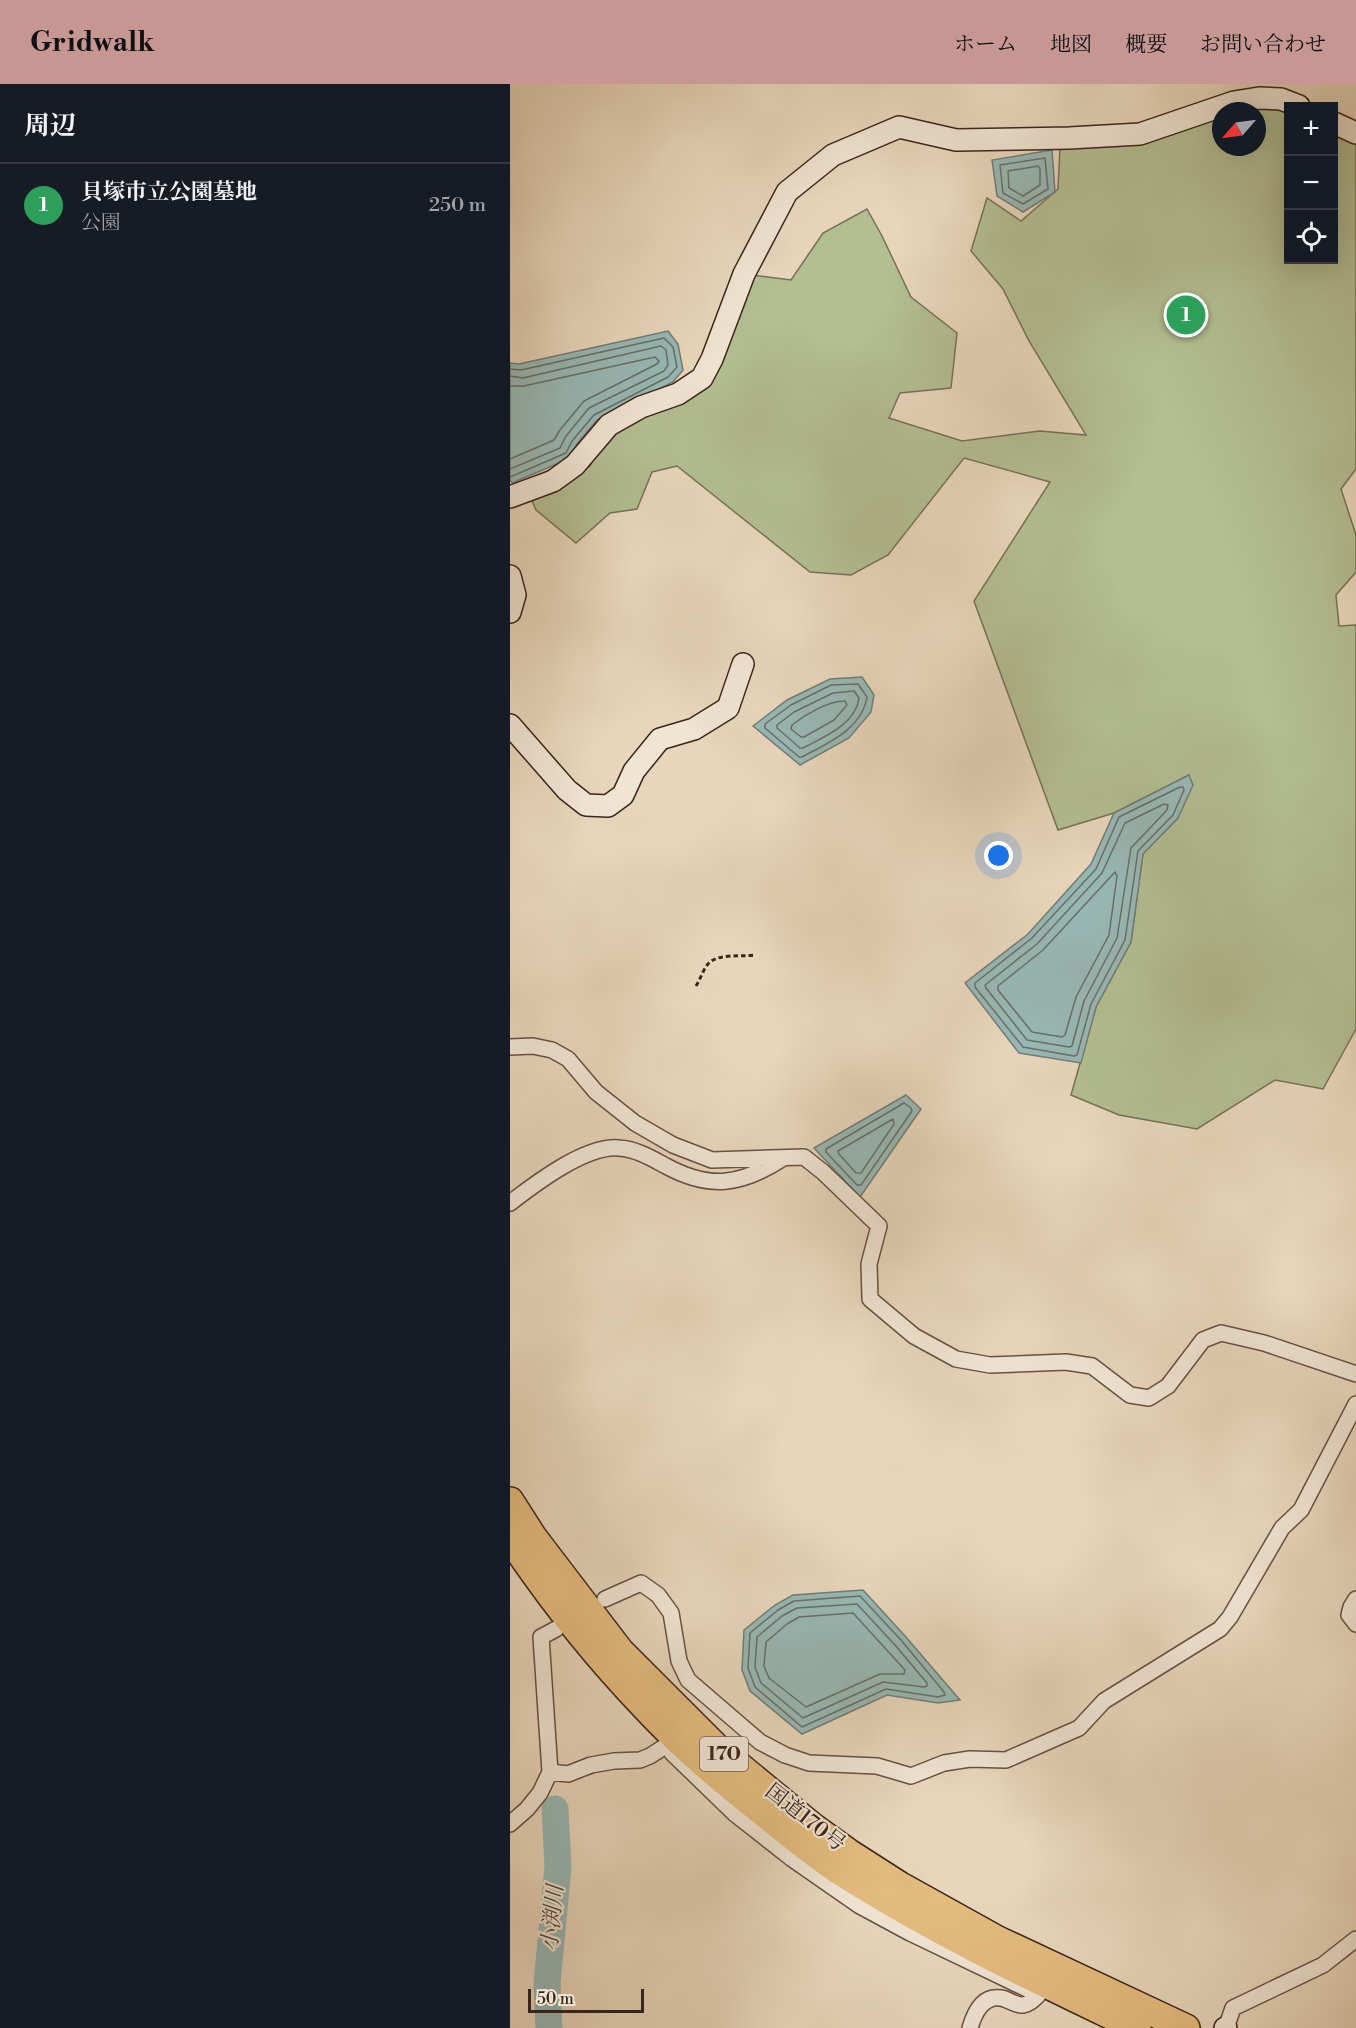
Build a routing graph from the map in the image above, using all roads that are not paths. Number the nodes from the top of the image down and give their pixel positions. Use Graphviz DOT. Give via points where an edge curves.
graph roads {
  1 [pos="1289,102"];
  2 [pos="1338,125"];
  3 [pos="1356,133"];
  4 [pos="510,497"];
  5 [pos="510,576"];
  6 [pos="510,612"];
  7 [pos="743,664"];
  8 [pos="510,725"];
  9 [pos="510,1047"];
  10 [pos="783,1158"];
  11 [pos="510,1203"];
  12 [pos="1356,1374"];
  13 [pos="1356,1404"];
  14 [pos="510,1501"];
  15 [pos="510,1538"];
  16 [pos="605,1599"];
  17 [pos="1356,1599"];
  18 [pos="1356,1624"];
  19 [pos="556,1629"];
  20 [pos="647,1710"];
  21 [pos="667,1745"];
  22 [pos="550,1772"];
  23 [pos="510,1824"];
  24 [pos="1356,1939"];
  25 [pos="995,1949"];
  26 [pos="1039,1994"];
  27 [pos="970,2028"];
  28 [pos="1112,2028"];
  29 [pos="1137,2028"];
  30 [pos="1186,2028"];
  31 [pos="1226,2028"];
  1 -- 4 [label="street" via="1234,102 1140,134 956,140 899,127 833,154 787,192 744,274 702,378 678,394 641,407 609,425 575,465 554,481"];
  2 -- 3 [label="street"];
  5 -- 6 [label="street" via="515,595"];
  7 -- 8 [label="street" via="728,708 694,729 660,739 634,771 623,795 608,806 586,805 567,790"];
  9 -- 10 [label="street" via="533,1046 568,1059 596,1092 635,1123 672,1145 712,1160"];
  10 -- 11 [label="street" via="742,1180 716,1182 677,1172 640,1152 598,1150 580,1157"];
  10 -- 12 [label="street" via="804,1157 879,1226 869,1264 870,1299 914,1336 956,1359 990,1365 1066,1362 1092,1366 1130,1395 1149,1398 1168,1386 1203,1340 1221,1333"];
  13 -- 16 [label="street" via="1301,1510 1282,1528 1220,1629 1104,1701 1079,1728 1006,1760 944,1762 911,1776 877,1766 809,1763 785,1755 760,1742 688,1680 680,1661 671,1612 658,1595 641,1583"];
  14 -- 25 [label="highway, 国道170号 / 170" via="620,1651 716,1747 813,1827"];
  15 -- 20 [label="highway, 国道170号 / 170" via="605,1663"];
  17 -- 18 [label="street" via="1349,1615"];
  19 -- 22 [label="street" via="541,1637"];
  20 -- 21 [label="street"];
  20 -- 25 [label="highway, 国道170号 / 170" via="717,1776 843,1873"];
  21 -- 22 [label="street" via="640,1760 591,1765 568,1774"];
  21 -- 26 [label="street" via="735,1814 860,1906"];
  22 -- 23 [label="street" via="540,1793"];
  24 -- 31 [label="street" via="1323,1965 1233,2008"];
  25 -- 29 [label="highway, 国道170号 / 170"];
  25 -- 30 [label="highway, 国道170号 / 170"];
  26 -- 27 [label="street" via="1022,2005 1000,1998 983,2002"];
  26 -- 28 [label="street"];
}
